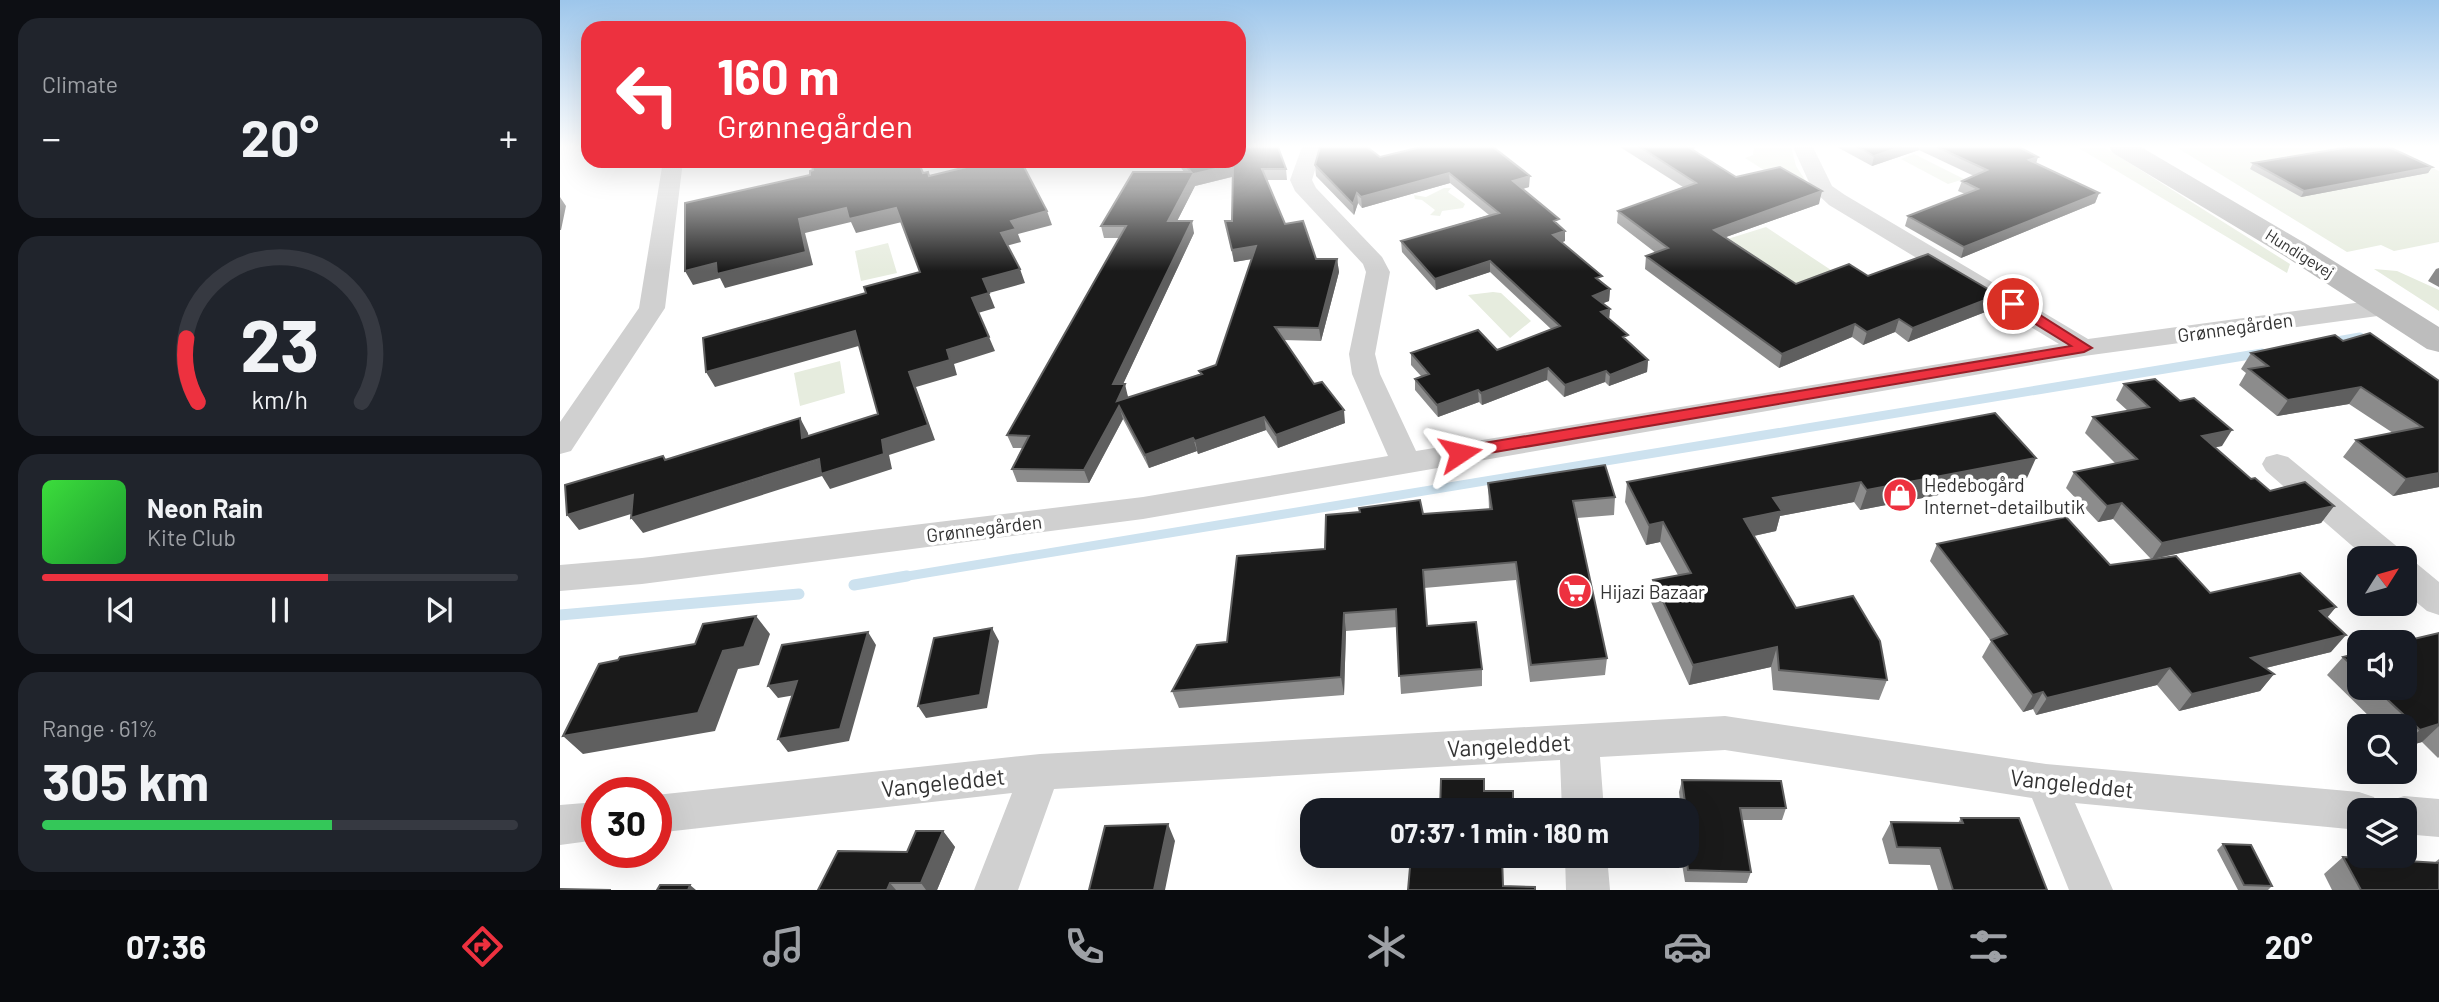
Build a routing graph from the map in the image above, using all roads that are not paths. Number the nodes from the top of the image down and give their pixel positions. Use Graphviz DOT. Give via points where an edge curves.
graph roads {
  1 [pos="669,189"];
  2 [pos="1305,189"];
  3 [pos="1823,189"];
  4 [pos="2195,189"];
  5 [pos="2385,307"];
  6 [pos="2439,342"];
  7 [pos="2084,348"];
  8 [pos="560,443"];
  9 [pos="1406,463"];
  10 [pos="2277,464"];
  11 [pos="2374,546"];
  12 [pos="560,578"];
  13 [pos="2417,583"];
  14 [pos="2439,601"];
  15 [pos="1580,741"];
  16 [pos="1040,772"];
  17 [pos="2046,782"];
  18 [pos="1582,798"];
  19 [pos="2347,810"];
  20 [pos="672,812"];
  21 [pos="2417,816"];
  22 [pos="2439,818"];
  23 [pos="581,823"];
  24 [pos="560,825"];
  25 [pos="1587,868"];
  26 [pos="996,890"];
  27 [pos="1588,890"];
  28 [pos="2091,890"];
  1 -- 8 [label="street" via="652,307"];
  2 -- 9 [label="street" via="1374,262 1378,272 1362,354 1366,374"];
  3 -- 7 [label="street"];
  4 -- 5 [label="street, Hundigevej"];
  5 -- 6 [label="street, Hundigevej"];
  5 -- 7 [label="street, Grønnegården"];
  7 -- 9 [label="street, Grønnegården"];
  9 -- 12 [label="street, Grønnegården" via="1135,509"];
  10 -- 11 [label="street"];
  13 -- 14 [label="street"];
  15 -- 16 [label="street, Vangeleddet"];
  15 -- 17 [label="street, Vangeleddet" via="1725,733"];
  15 -- 18 [label="street"];
  16 -- 20 [label="street, Vangeleddet"];
  16 -- 26 [label="street"];
  17 -- 19 [label="street, Vangeleddet"];
  17 -- 28 [label="street"];
  21 -- 22 [label="street"];
  23 -- 24 [label="street"];
  25 -- 27 [label="street"];
}
